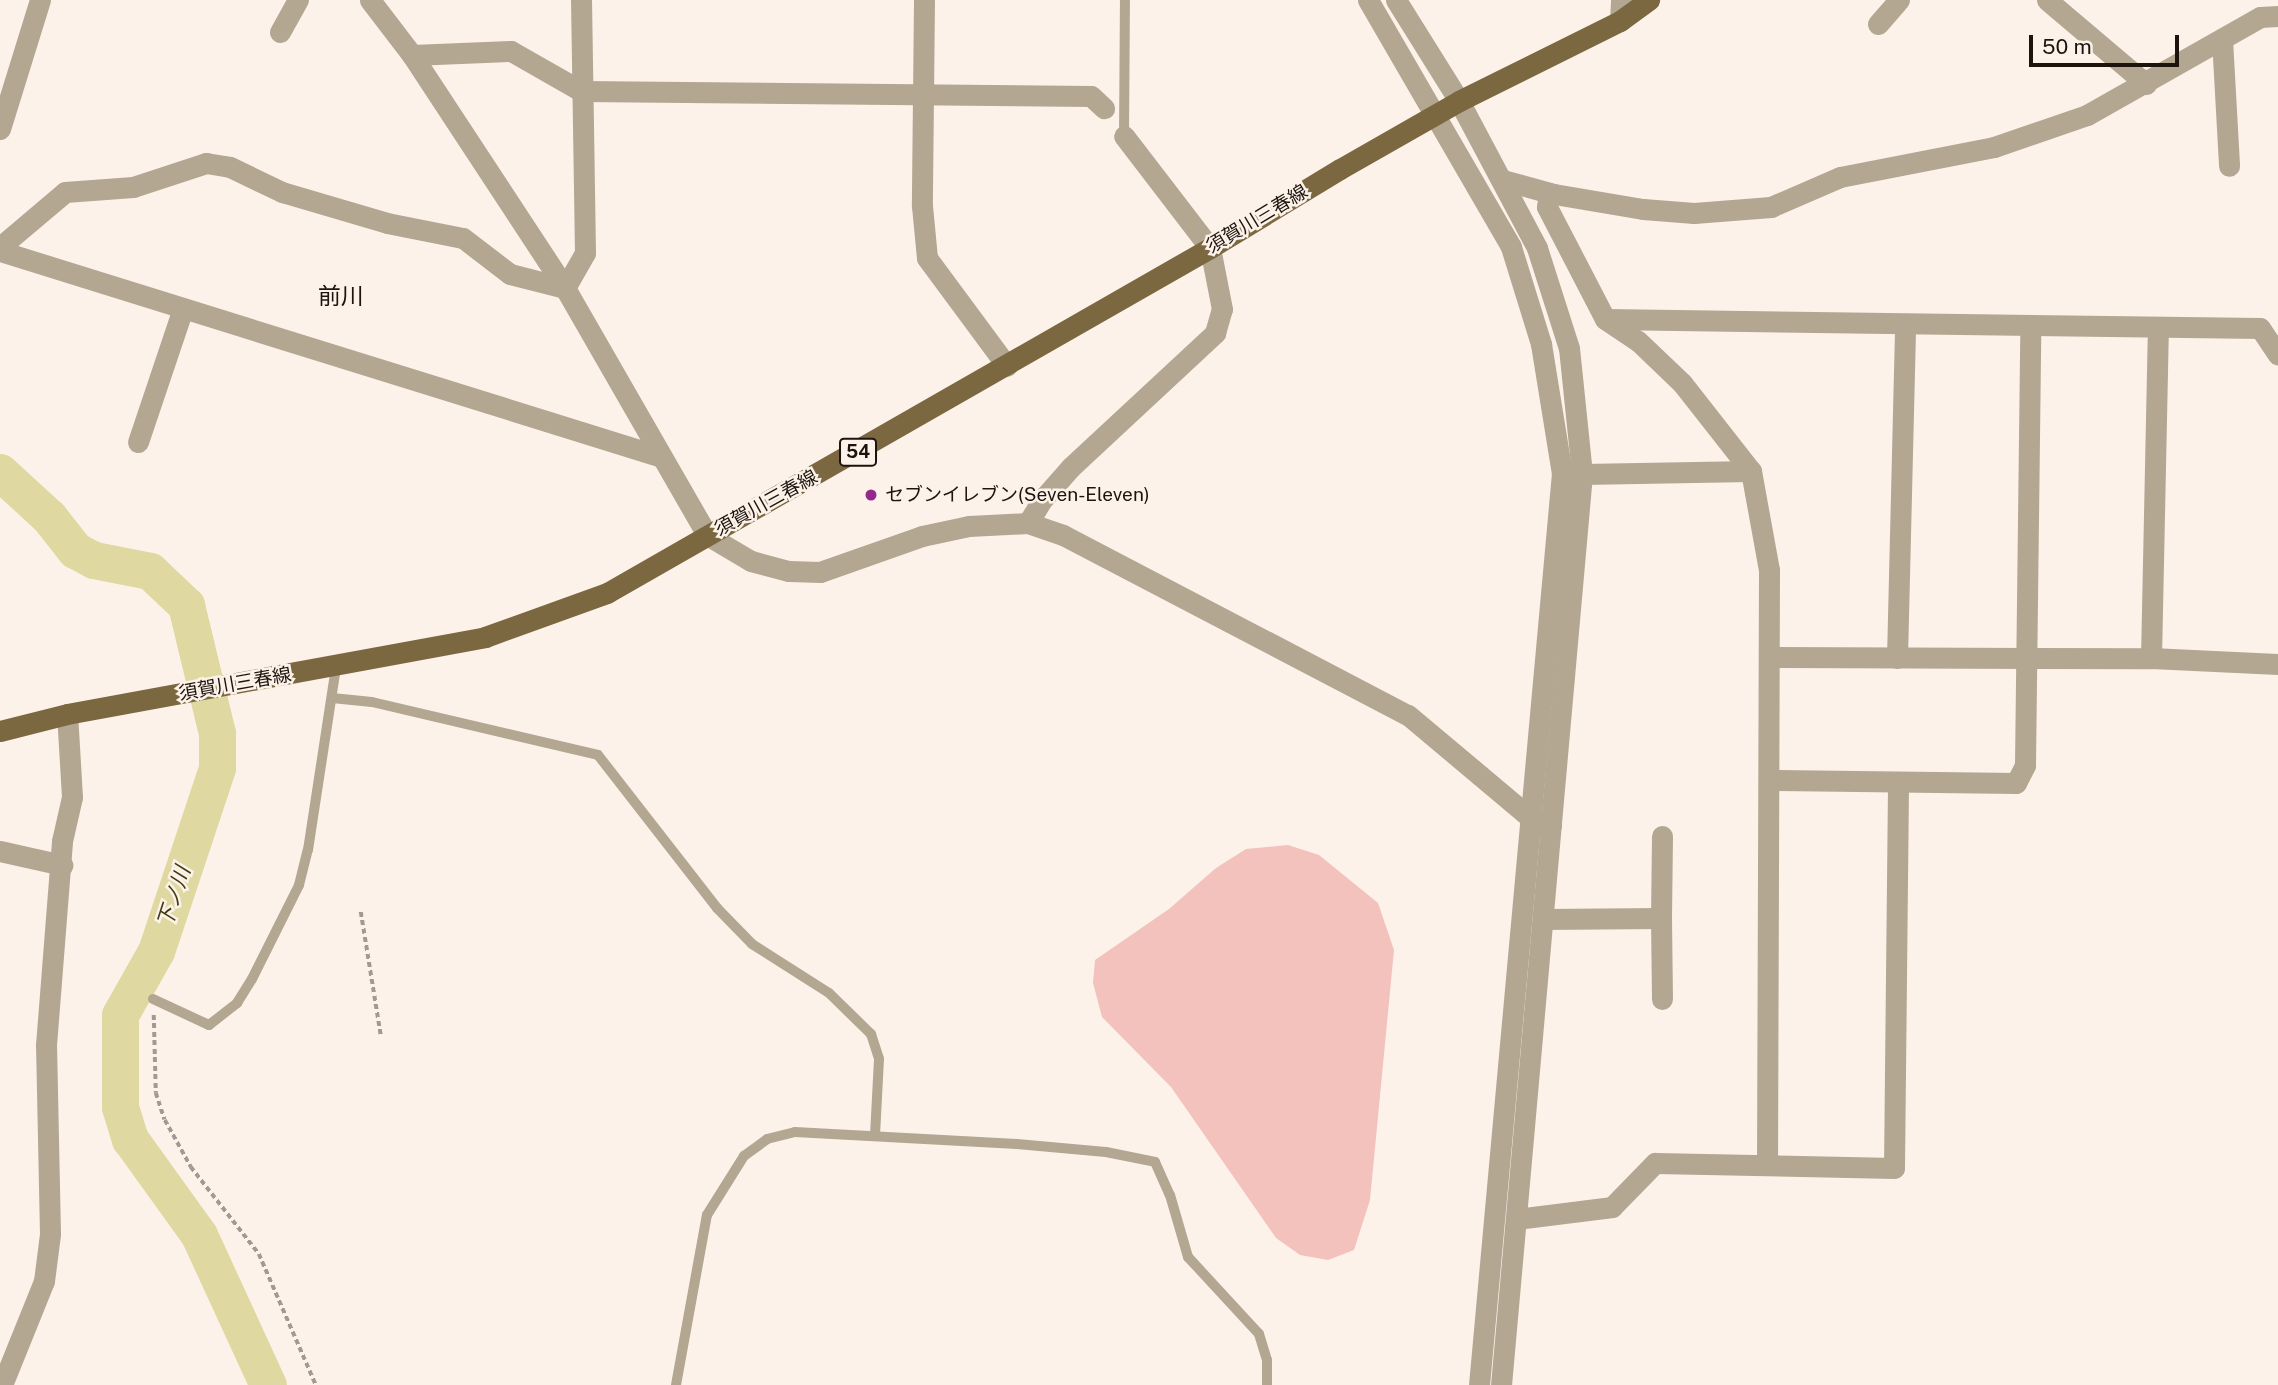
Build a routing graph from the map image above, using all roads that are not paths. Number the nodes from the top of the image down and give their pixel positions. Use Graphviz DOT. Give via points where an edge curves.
graph roads {
  1 [pos="40,0"];
  2 [pos="298,0"];
  3 [pos="370,0"];
  4 [pos="580,0"];
  5 [pos="924,0"];
  6 [pos="1125,0"];
  7 [pos="1368,0"];
  8 [pos="1396,0"];
  9 [pos="1649,0"];
  10 [pos="1899,0"];
  11 [pos="2047,0"];
  12 [pos="1620,10"];
  13 [pos="2265,11"];
  14 [pos="1878,24"];
  15 [pos="280,32"];
  16 [pos="2222,39"];
  17 [pos="412,55"];
  18 [pos="2146,84"];
  19 [pos="581,91"];
  20 [pos="924,96"];
  21 [pos="1459,101"];
  22 [pos="1104,108"];
  23 [pos="1438,117"];
  24 [pos="0,129"];
  25 [pos="1124,136"];
  26 [pos="2229,166"];
  27 [pos="1503,180"];
  28 [pos="1549,193"];
  29 [pos="1210,248"];
  30 [pos="0,249"];
  31 [pos="565,288"];
  32 [pos="183,308"];
  33 [pos="1605,318"];
  34 [pos="2030,325"];
  35 [pos="1905,326"];
  36 [pos="2158,328"];
  37 [pos="2278,355"];
  38 [pos="1007,366"];
  39 [pos="138,442"];
  40 [pos="662,457"];
  41 [pos="1751,471"];
  42 [pos="1582,474"];
  43 [pos="1028,523"];
  44 [pos="707,535"];
  45 [pos="1771,657"];
  46 [pos="1897,658"];
  47 [pos="2151,658"];
  48 [pos="2027,660"];
  49 [pos="2278,664"];
  50 [pos="336,667"];
  51 [pos="332,698"];
  52 [pos="67,714"];
  53 [pos="0,731"];
  54 [pos="1769,780"];
  55 [pos="1898,784"];
  56 [pos="1542,822"];
  57 [pos="1662,836"];
  58 [pos="0,852"];
  59 [pos="62,865"];
  60 [pos="1661,918"];
  61 [pos="1543,919"];
  62 [pos="153,999"];
  63 [pos="1662,999"];
  64 [pos="876,1135"];
  65 [pos="1768,1164"];
  66 [pos="1517,1219"];
  67 [pos="2,1385"];
  68 [pos="676,1385"];
  69 [pos="1267,1385"];
  70 [pos="1479,1385"];
  71 [pos="1501,1385"];
  1 -- 24 [label="street"];
  2 -- 15 [label="street"];
  3 -- 17 [label="street"];
  4 -- 19 [label="street"];
  5 -- 20 [label="street"];
  6 -- 25 [label="lane"];
  7 -- 23 [label="street"];
  8 -- 21 [label="street"];
  9 -- 12 [label="main road, 須賀川三春線 / 54"];
  10 -- 14 [label="street"];
  11 -- 18 [label="street"];
  12 -- 21 [label="main road, 須賀川三春線 / 54"];
  13 -- 16 [label="street"];
  16 -- 18 [label="street"];
  16 -- 26 [label="street"];
  17 -- 19 [label="street" via="511,51"];
  17 -- 31 [label="street"];
  18 -- 28 [label="street" via="2087,115 1994,147 1870,169 1771,207 1694,213"];
  19 -- 20 [label="street"];
  19 -- 31 [label="street" via="585,253"];
  20 -- 22 [label="street" via="1091,96"];
  20 -- 38 [label="street" via="922,206 927,258"];
  21 -- 23 [label="main road, 須賀川三春線 / 54"];
  21 -- 27 [label="street"];
  23 -- 29 [label="main road, 須賀川三春線 / 54" via="1340,169"];
  23 -- 56 [label="street" via="1511,247 1541,344 1562,473"];
  25 -- 29 [label="street"];
  27 -- 28 [label="street"];
  27 -- 42 [label="street" via="1537,248 1569,348"];
  28 -- 33 [label="street" via="1547,207"];
  29 -- 38 [label="main road, 須賀川三春線 / 54"];
  29 -- 43 [label="street" via="1222,309 1215,333 1071,467"];
  30 -- 31 [label="street" via="65,192 133,187 206,163 230,167 282,192 387,223 463,238 510,274"];
  30 -- 32 [label="street"];
  31 -- 40 [label="street"];
  32 -- 39 [label="street"];
  32 -- 40 [label="street"];
  33 -- 35 [label="street"];
  33 -- 41 [label="street" via="1638,341 1682,383"];
  34 -- 35 [label="street"];
  34 -- 36 [label="street"];
  34 -- 48 [label="street"];
  35 -- 46 [label="street"];
  36 -- 37 [label="street" via="2260,328"];
  36 -- 47 [label="street"];
  38 -- 44 [label="main road, 須賀川三春線 / 54"];
  40 -- 44 [label="street"];
  41 -- 42 [label="street"];
  41 -- 45 [label="street" via="1769,570"];
  42 -- 56 [label="street"];
  43 -- 44 [label="street" via="995,522 922,536 820,572 751,561"];
  43 -- 56 [label="street" via="1098,550 1353,690 1408,715"];
  44 -- 50 [label="main road, 須賀川三春線 / 54" via="649,572 485,638"];
  45 -- 46 [label="street"];
  45 -- 54 [label="street"];
  46 -- 48 [label="street"];
  47 -- 48 [label="street"];
  47 -- 49 [label="street"];
  48 -- 55 [label="street" via="2025,765 2015,783"];
  50 -- 51 [label="lane"];
  50 -- 52 [label="main road, 須賀川三春線 / 54"];
  51 -- 62 [label="lane" via="316,810 299,884 252,979 237,1003 209,1026"];
  51 -- 64 [label="lane" via="372,702 598,755 717,908 752,944 829,993 871,1034 879,1059"];
  52 -- 53 [label="main road, 須賀川三春線 / 54"];
  52 -- 59 [label="street" via="72,797"];
  54 -- 55 [label="street"];
  54 -- 65 [label="street"];
  55 -- 65 [label="street" via="1894,1168"];
  56 -- 61 [label="street"];
  56 -- 70 [label="street"];
  57 -- 60 [label="street"];
  58 -- 59 [label="street"];
  59 -- 67 [label="street" via="46,1045 50,1234 44,1281"];
  60 -- 61 [label="street"];
  60 -- 63 [label="street"];
  61 -- 66 [label="street"];
  64 -- 68 [label="lane" via="779,1135 754,1147 732,1170 707,1215 699,1242"];
  64 -- 69 [label="lane" via="1107,1152 1155,1162 1167,1185 1188,1258 1259,1334 1267,1360"];
  65 -- 66 [label="street" via="1655,1163 1612,1207"];
  66 -- 71 [label="street"];
}
